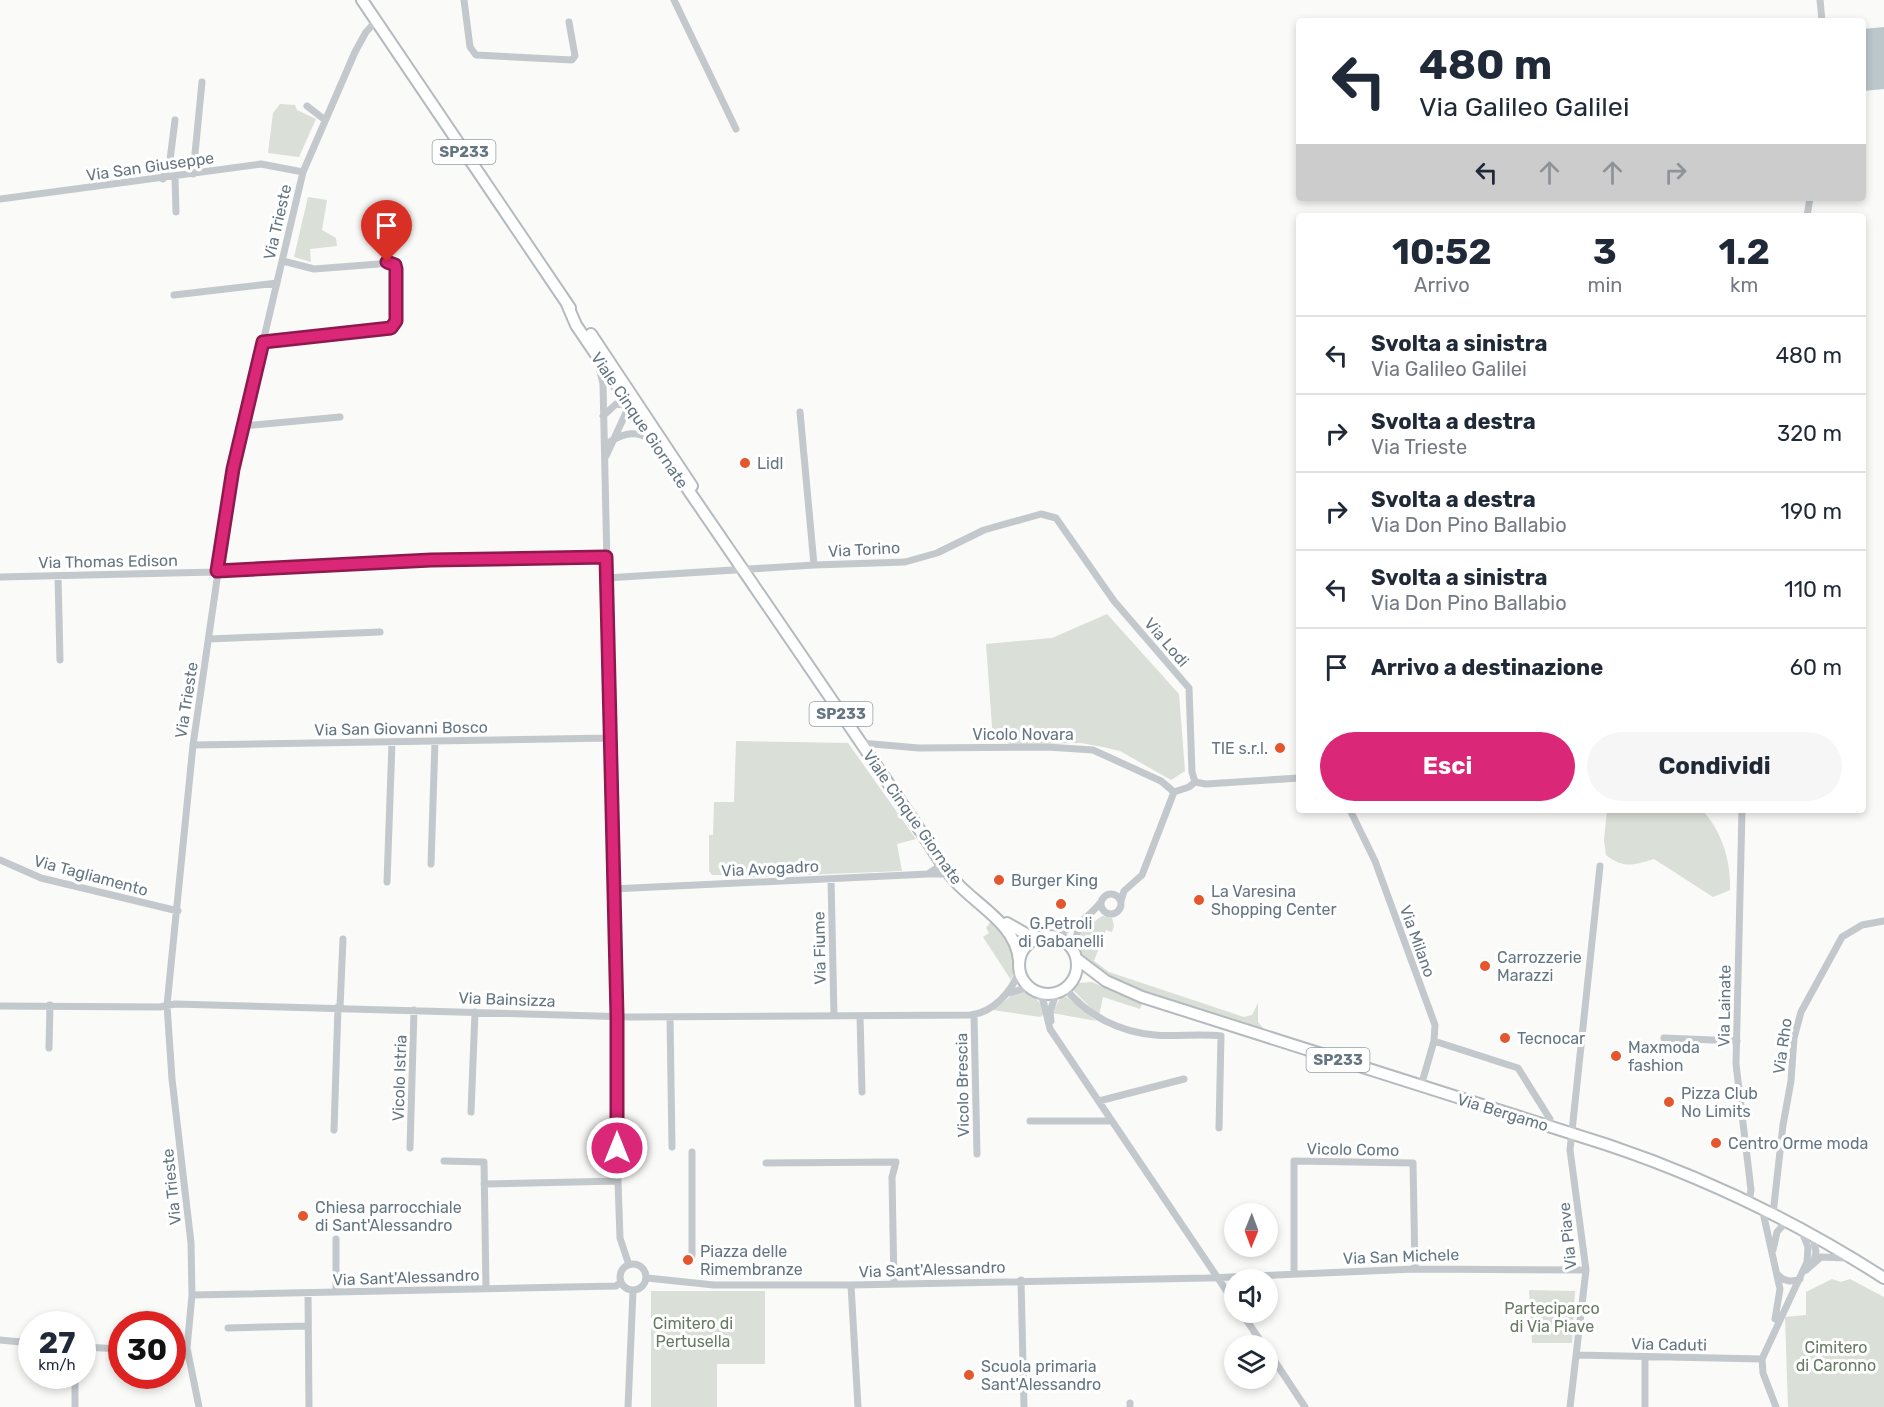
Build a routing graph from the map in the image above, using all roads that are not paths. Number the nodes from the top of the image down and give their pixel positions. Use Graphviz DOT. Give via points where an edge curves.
graph roads {
  1 [pos="464,0"];
  2 [pos="674,0"];
  3 [pos="1820,0"];
  4 [pos="367,2"];
  5 [pos="1822,18"];
  6 [pos="376,21"];
  7 [pos="569,22"];
  8 [pos="202,82"];
  9 [pos="307,106"];
  10 [pos="175,120"];
  11 [pos="325,120"];
  12 [pos="736,129"];
  13 [pos="303,172"];
  14 [pos="193,174"];
  15 [pos="175,177"];
  16 [pos="163,179"];
  17 [pos="0,199"];
  18 [pos="176,212"];
  19 [pos="283,261"];
  20 [pos="278,283"];
  21 [pos="174,294"];
  22 [pos="263,342"];
  23 [pos="601,355"];
  24 [pos="630,405"];
  25 [pos="800,412"];
  26 [pos="603,416"];
  27 [pos="340,417"];
  28 [pos="243,426"];
  29 [pos="653,440"];
  30 [pos="611,441"];
  31 [pos="603,470"];
  32 [pos="683,470"];
  33 [pos="1048,515"];
  34 [pos="720,532"];
  35 [pos="606,557"];
  36 [pos="814,565"];
  37 [pos="744,569"];
  38 [pos="216,571"];
  39 [pos="58,576"];
  40 [pos="0,577"];
  41 [pos="606,578"];
  42 [pos="380,632"];
  43 [pos="209,639"];
  44 [pos="60,660"];
  45 [pos="610,738"];
  46 [pos="435,741"];
  47 [pos="392,742"];
  48 [pos="861,743"];
  49 [pos="193,744"];
  50 [pos="1296,778"];
  51 [pos="1195,782"];
  52 [pos="1174,792"];
  53 [pos="1351,813"];
  54 [pos="1742,813"];
  55 [pos="0,860"];
  56 [pos="431,864"];
  57 [pos="1600,866"];
  58 [pos="946,869"];
  59 [pos="928,874"];
  60 [pos="831,879"];
  61 [pos="387,882"];
  62 [pos="1129,886"];
  63 [pos="612,889"];
  64 [pos="966,892"];
  65 [pos="1109,894"];
  66 [pos="1121,901"];
  67 [pos="1101,902"];
  68 [pos="178,911"];
  69 [pos="1108,913"];
  70 [pos="1090,915"];
  71 [pos="1884,921"];
  72 [pos="1080,922"];
  73 [pos="1043,936"];
  74 [pos="343,939"];
  75 [pos="1075,954"];
  76 [pos="1019,960"];
  77 [pos="1019,972"];
  78 [pos="1106,981"];
  79 [pos="1064,988"];
  80 [pos="1033,989"];
  81 [pos="1006,994"];
  82 [pos="50,1005"];
  83 [pos="167,1005"];
  84 [pos="0,1006"];
  85 [pos="339,1007"];
  86 [pos="414,1010"];
  87 [pos="475,1012"];
  88 [pos="974,1015"];
  89 [pos="617,1016"];
  90 [pos="834,1016"];
  91 [pos="860,1016"];
  92 [pos="670,1017"];
  93 [pos="1057,1038"];
  94 [pos="1664,1038"];
  95 [pos="1434,1041"];
  96 [pos="1737,1041"];
  97 [pos="49,1048"];
  98 [pos="1184,1079"];
  99 [pos="1421,1086"];
  100 [pos="862,1092"];
  101 [pos="1099,1101"];
  102 [pos="471,1112"];
  103 [pos="1030,1121"];
  104 [pos="1112,1121"];
  105 [pos="1549,1126"];
  106 [pos="1220,1128"];
  107 [pos="334,1130"];
  108 [pos="1572,1133"];
  109 [pos="672,1147"];
  110 [pos="410,1148"];
  111 [pos="692,1152"];
  112 [pos="977,1154"];
  113 [pos="444,1161"];
  114 [pos="766,1163"];
  115 [pos="618,1181"];
  116 [pos="484,1184"];
  117 [pos="1749,1201"];
  118 [pos="1762,1208"];
  119 [pos="1773,1214"];
  120 [pos="1787,1221"];
  121 [pos="1799,1227"];
  122 [pos="1813,1235"];
  123 [pos="336,1239"];
  124 [pos="1773,1253"];
  125 [pos="692,1256"];
  126 [pos="1855,1259"];
  127 [pos="1812,1263"];
  128 [pos="629,1265"];
  129 [pos="1415,1269"];
  130 [pos="1586,1269"];
  131 [pos="1804,1272"];
  132 [pos="1294,1274"];
  133 [pos="1778,1275"];
  134 [pos="1218,1277"];
  135 [pos="647,1278"];
  136 [pos="1884,1278"];
  137 [pos="1800,1279"];
  138 [pos="1021,1280"];
  139 [pos="621,1282"];
  140 [pos="894,1284"];
  141 [pos="851,1285"];
  142 [pos="1224,1286"];
  143 [pos="486,1288"];
  144 [pos="633,1291"];
  145 [pos="336,1292"];
  146 [pos="308,1293"];
  147 [pos="192,1295"];
  148 [pos="308,1326"];
  149 [pos="228,1328"];
  150 [pos="1772,1334"];
  151 [pos="0,1340"];
  152 [pos="18,1342"];
  153 [pos="188,1353"];
  154 [pos="1576,1355"];
  155 [pos="1645,1357"];
  156 [pos="1762,1359"];
  157 [pos="1278,1366"];
  158 [pos="75,1389"];
  159 [pos="75,1407"];
  160 [pos="199,1407"];
  161 [pos="309,1407"];
  162 [pos="628,1407"];
  163 [pos="858,1407"];
  164 [pos="1024,1407"];
  165 [pos="1305,1407"];
  166 [pos="1570,1407"];
  167 [pos="1645,1407"];
  168 [pos="1776,1407"];
  1 -- 7 [label="street" via="470,47 476,55 572,60"];
  2 -- 12 [label="street"];
  3 -- 5 [label="street"];
  4 -- 6 [label="main road, Viale Cinque Giornate / SP233"];
  6 -- 11 [label="street, Via Trieste" via="354,52"];
  6 -- 23 [label="main road, Viale Cinque Giornate / SP233"];
  8 -- 14 [label="street"];
  9 -- 11 [label="street"];
  10 -- 16 [label="street" via="170,160"];
  11 -- 13 [label="street, Via Trieste"];
  13 -- 14 [label="street, Via San Giuseppe" via="266,164"];
  13 -- 19 [label="street, Via Trieste"];
  14 -- 15 [label="street, Via San Giuseppe"];
  15 -- 16 [label="street, Via San Giuseppe"];
  15 -- 18 [label="street"];
  16 -- 17 [label="street, Via San Giuseppe"];
  19 -- 20 [label="street, Via Trieste"];
  19 -- 22 [label="street" via="314,269 392,263 396,269 396,321 383,331"];
  20 -- 21 [label="street"];
  20 -- 22 [label="street, Via Trieste"];
  22 -- 28 [label="street, Via Trieste"];
  23 -- 24 [label="main road, Viale Cinque Giornate / SP233"];
  23 -- 26 [label="street"];
  23 -- 32 [label="main road, Viale Cinque Giornate / SP233"];
  24 -- 26 [label="street" via="616,404"];
  24 -- 29 [label="main road, Viale Cinque Giornate / SP233"];
  24 -- 30 [label="street"];
  24 -- 32 [label="street" via="645,418"];
  25 -- 36 [label="street"];
  26 -- 31 [label="street"];
  27 -- 28 [label="street"];
  28 -- 38 [label="street, Via Trieste"];
  29 -- 30 [label="street" via="631,433"];
  29 -- 34 [label="main road, Viale Cinque Giornate / SP233"];
  30 -- 31 [label="street"];
  31 -- 35 [label="street"];
  32 -- 34 [label="main road, Viale Cinque Giornate / SP233"];
  33 -- 36 [label="street, Via Torino" via="984,530 937,553 905,562"];
  33 -- 51 [label="street, Via Lodi" via="1056,518 1114,601 1188,688"];
  34 -- 37 [label="main road, Viale Cinque Giornate / SP233"];
  35 -- 38 [label="street, Via Thomas Edison" via="431,560"];
  35 -- 41 [label="street"];
  36 -- 37 [label="street, Via Torino"];
  37 -- 41 [label="street, Via Torino"];
  37 -- 48 [label="main road, Viale Cinque Giornate / SP233"];
  38 -- 39 [label="street, Via Thomas Edison"];
  38 -- 43 [label="street, Via Trieste"];
  39 -- 40 [label="street, Via Thomas Edison"];
  39 -- 44 [label="street"];
  41 -- 45 [label="street"];
  42 -- 43 [label="street"];
  43 -- 49 [label="street, Via Trieste"];
  45 -- 46 [label="street, Via San Giovanni Bosco"];
  45 -- 63 [label="street"];
  46 -- 47 [label="street, Via San Giovanni Bosco"];
  46 -- 56 [label="street"];
  47 -- 49 [label="street, Via San Giovanni Bosco"];
  47 -- 61 [label="street"];
  48 -- 52 [label="street, Vicolo Novara" via="919,748 1093,750 1161,781"];
  48 -- 58 [label="main road, Viale Cinque Giornate / SP233"];
  49 -- 68 [label="street, Via Trieste"];
  50 -- 51 [label="street"];
  51 -- 52 [label="street"];
  52 -- 62 [label="street" via="1142,875"];
  53 -- 95 [label="street, Via Milano" via="1375,861 1435,1025"];
  54 -- 96 [label="street, Via Lainate"];
  55 -- 68 [label="street, Via Tagliamento" via="41,878"];
  57 -- 108 [label="street, Via Piave"];
  58 -- 59 [label="street"];
  58 -- 59 [label="street, Via Avogadro"];
  58 -- 64 [label="main road, Viale Cinque Giornate / SP233"];
  59 -- 60 [label="street, Via Avogadro"];
  60 -- 63 [label="street, Via Avogadro"];
  60 -- 90 [label="street, Via Fiume"];
  62 -- 65 [label="street"];
  62 -- 66 [label="street"];
  63 -- 89 [label="street"];
  64 -- 73 [label="main road, Viale Cinque Giornate / SP233" via="1016,929"];
  64 -- 76 [label="main road, Viale Cinque Giornate / SP233" via="1011,933"];
  65 -- 66 [label="street" via="1115,894"];
  65 -- 67 [label="street"];
  66 -- 69 [label="street" via="1117,911"];
  67 -- 69 [label="street"];
  67 -- 70 [label="street"];
  68 -- 83 [label="street, Via Trieste"];
  69 -- 70 [label="street"];
  70 -- 72 [label="street"];
  71 -- 119 [label="street, Via Rho" via="1862,925 1842,937 1801,1012 1794,1038"];
  72 -- 73 [label="street" via="1060,933"];
  72 -- 75 [label="street"];
  73 -- 75 [label="main road, SP233" via="1062,939"];
  73 -- 76 [label="main road" via="1024,948"];
  74 -- 85 [label="street"];
  75 -- 78 [label="main road, Via Bergamo / SP233"];
  75 -- 79 [label="main road" via="1077,970"];
  76 -- 77 [label="main road, SP233"];
  77 -- 80 [label="main road"];
  77 -- 81 [label="street"];
  78 -- 79 [label="main road, Via Bergamo / SP233" via="1087,977"];
  78 -- 99 [label="main road, Via Bergamo / SP233" via="1168,1006"];
  79 -- 80 [label="main road, SP233"];
  79 -- 93 [label="street" via="1050,1017"];
  79 -- 106 [label="street" via="1098,1019 1132,1030 1158,1035 1221,1036"];
  80 -- 81 [label="street"];
  80 -- 93 [label="street" via="1042,1000 1050,1029"];
  81 -- 88 [label="street" via="988,1010"];
  82 -- 83 [label="street, Via Bainsizza"];
  82 -- 84 [label="street, Via Bainsizza"];
  82 -- 97 [label="street"];
  83 -- 85 [label="street, Via Bainsizza"];
  83 -- 147 [label="street, Via Trieste" via="191,1243"];
  85 -- 86 [label="street, Via Bainsizza"];
  85 -- 107 [label="street"];
  86 -- 87 [label="street, Via Bainsizza"];
  86 -- 110 [label="street, Vicolo Istria"];
  87 -- 89 [label="street, Via Bainsizza"];
  87 -- 102 [label="street"];
  88 -- 91 [label="street, Via Bainsizza"];
  88 -- 112 [label="street, Vicolo Brescia"];
  89 -- 92 [label="street, Via Bainsizza"];
  89 -- 115 [label="street"];
  90 -- 91 [label="street, Via Bainsizza"];
  90 -- 92 [label="street, Via Bainsizza"];
  91 -- 100 [label="street"];
  92 -- 109 [label="street"];
  93 -- 101 [label="street"];
  94 -- 96 [label="street"];
  95 -- 99 [label="street, Via Milano"];
  95 -- 105 [label="street" via="1518,1068 1550,1119"];
  96 -- 117 [label="street, Via Lainate"];
  98 -- 101 [label="street"];
  99 -- 105 [label="main road, Via Bergamo / SP233"];
  101 -- 104 [label="street"];
  103 -- 104 [label="street"];
  104 -- 134 [label="street"];
  105 -- 108 [label="main road, Via Bergamo / SP233"];
  108 -- 117 [label="main road, Via Bergamo / SP233" via="1670,1167"];
  108 -- 130 [label="street, Via Piave" via="1570,1150"];
  111 -- 125 [label="street"];
  113 -- 116 [label="street" via="484,1162"];
  114 -- 140 [label="street" via="896,1162 892,1177"];
  115 -- 116 [label="street"];
  115 -- 128 [label="street" via="620,1238"];
  116 -- 143 [label="street"];
  117 -- 118 [label="main road, Via Bergamo / SP233"];
  118 -- 119 [label="main road, Via Bergamo / SP233"];
  118 -- 124 [label="street"];
  119 -- 120 [label="main road, Via Bergamo / SP233"];
  120 -- 121 [label="main road, Via Bergamo / SP233"];
  120 -- 124 [label="street" via="1777,1232"];
  121 -- 122 [label="main road, Via Bergamo / SP233"];
  121 -- 131 [label="street" via="1808,1248"];
  122 -- 126 [label="main road, Via Bergamo / SP233"];
  122 -- 127 [label="street" via="1816,1258"];
  123 -- 145 [label="street"];
  124 -- 133 [label="street"];
  126 -- 127 [label="street" via="1827,1256"];
  126 -- 136 [label="main road, Via Bergamo / SP233"];
  127 -- 131 [label="street"];
  128 -- 135 [label="street" via="641,1266"];
  128 -- 139 [label="street" via="621,1273"];
  129 -- 130 [label="street, Via San Michele"];
  129 -- 132 [label="street, Via San Michele"];
  129 -- 132 [label="street, Vicolo Como" via="1413,1163 1294,1161"];
  130 -- 154 [label="street, Via Piave"];
  131 -- 137 [label="street"];
  132 -- 134 [label="street, Via San Michele"];
  133 -- 137 [label="street" via="1783,1280"];
  133 -- 150 [label="street" via="1780,1299"];
  134 -- 138 [label="street, Via Sant'Alessandro"];
  134 -- 142 [label="street"];
  135 -- 141 [label="street, Via Sant'Alessandro" via="714,1285"];
  135 -- 144 [label="street" via="643,1286"];
  137 -- 150 [label="street"];
  138 -- 140 [label="street, Via Sant'Alessandro"];
  138 -- 164 [label="street"];
  139 -- 143 [label="street, Via Sant'Alessandro" via="616,1286"];
  139 -- 144 [label="street"];
  140 -- 141 [label="street, Via Sant'Alessandro"];
  141 -- 163 [label="street"];
  143 -- 145 [label="street, Via Sant'Alessandro"];
  144 -- 162 [label="street"];
  145 -- 146 [label="street, Via Sant'Alessandro"];
  146 -- 147 [label="street, Via Sant'Alessandro"];
  146 -- 148 [label="street"];
  147 -- 153 [label="street, Via Trieste"];
  148 -- 149 [label="street"];
  148 -- 161 [label="street"];
  150 -- 156 [label="street"];
  151 -- 152 [label="street"];
  153 -- 160 [label="street, Via Trieste"];
  154 -- 155 [label="street, Via Caduti"];
  154 -- 166 [label="street, Via Piave"];
  155 -- 156 [label="street, Via Caduti"];
  155 -- 167 [label="street"];
  156 -- 168 [label="street"];
  157 -- 165 [label="street"];
  158 -- 159 [label="street"];
}
